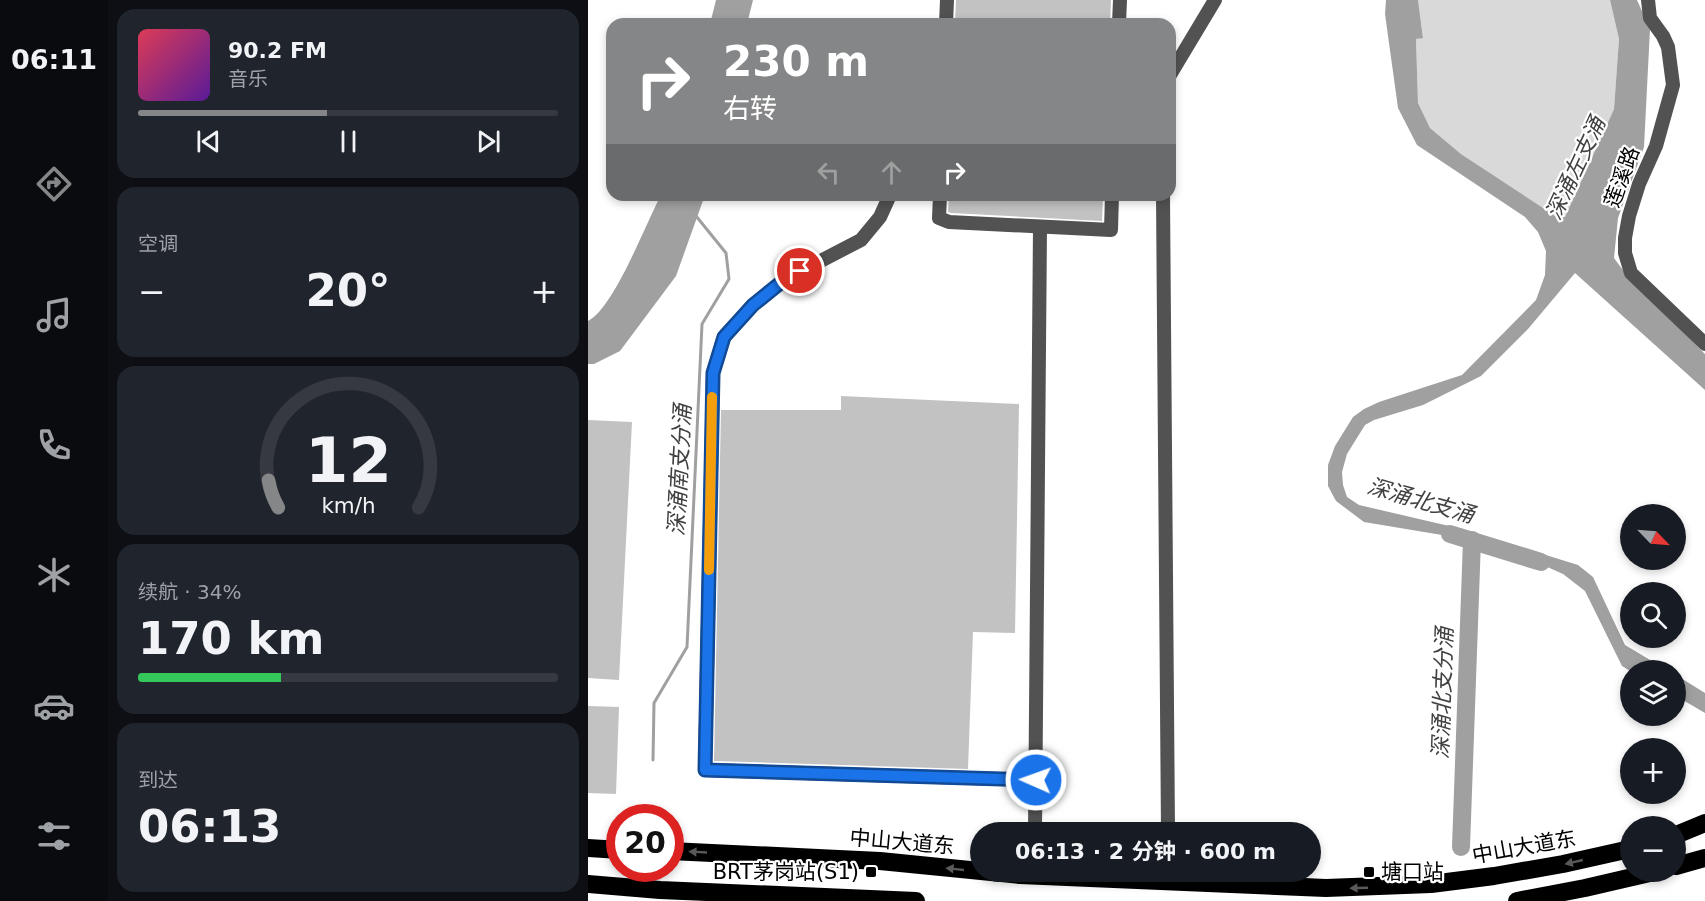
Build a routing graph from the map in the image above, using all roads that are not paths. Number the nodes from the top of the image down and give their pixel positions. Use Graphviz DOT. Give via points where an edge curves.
graph roads {
  1 [pos="947,0"];
  2 [pos="1120,0"];
  3 [pos="1215,0"];
  4 [pos="1648,0"];
  5 [pos="946,18"];
  6 [pos="1119,18"];
  7 [pos="1176,65"];
  8 [pos="887,201"];
  9 [pos="940,201"];
  10 [pos="1112,201"];
  11 [pos="1163,201"];
  12 [pos="1040,227"];
  13 [pos="1705,344"];
  14 [pos="1036,780"];
  15 [pos="1035,822"];
  16 [pos="1168,822"];
  17 [pos="1705,823"];
  18 [pos="1686,831"];
  19 [pos="588,848"];
  20 [pos="606,849"];
  21 [pos="1620,851"];
  22 [pos="684,852"];
  23 [pos="1705,858"];
  24 [pos="1686,863"];
  25 [pos="970,868"];
  26 [pos="1620,880"];
  27 [pos="1240,882"];
  28 [pos="588,884"];
  29 [pos="916,901"];
  30 [pos="1517,901"];
  1 -- 5 [label="street"];
  2 -- 6 [label="street"];
  3 -- 7 [label="street"];
  4 -- 13 [label="street, 莲溪路" via="1650,18 1668,47 1673,85 1656,146 1629,216 1625,253 1631,273"];
  8 -- 14 [label="street" via="861,240 784,280 753,305 724,337 713,373 705,770"];
  9 -- 12 [label="street" via="939,219 949,222"];
  10 -- 12 [label="street" via="1111,230"];
  11 -- 16 [label="street"];
  12 -- 14 [label="street"];
  14 -- 15 [label="street"];
  17 -- 18 [label="highway"];
  19 -- 20 [label="highway"];
  21 -- 27 [label="highway, 中山大道东, one-way" via="1516,873 1431,884 1326,888"];
  25 -- 22 [label="highway, 中山大道东, one-way"];
  23 -- 24 [label="highway"];
  26 -- 30 [label="highway"];
  28 -- 29 [label="highway"];
}
